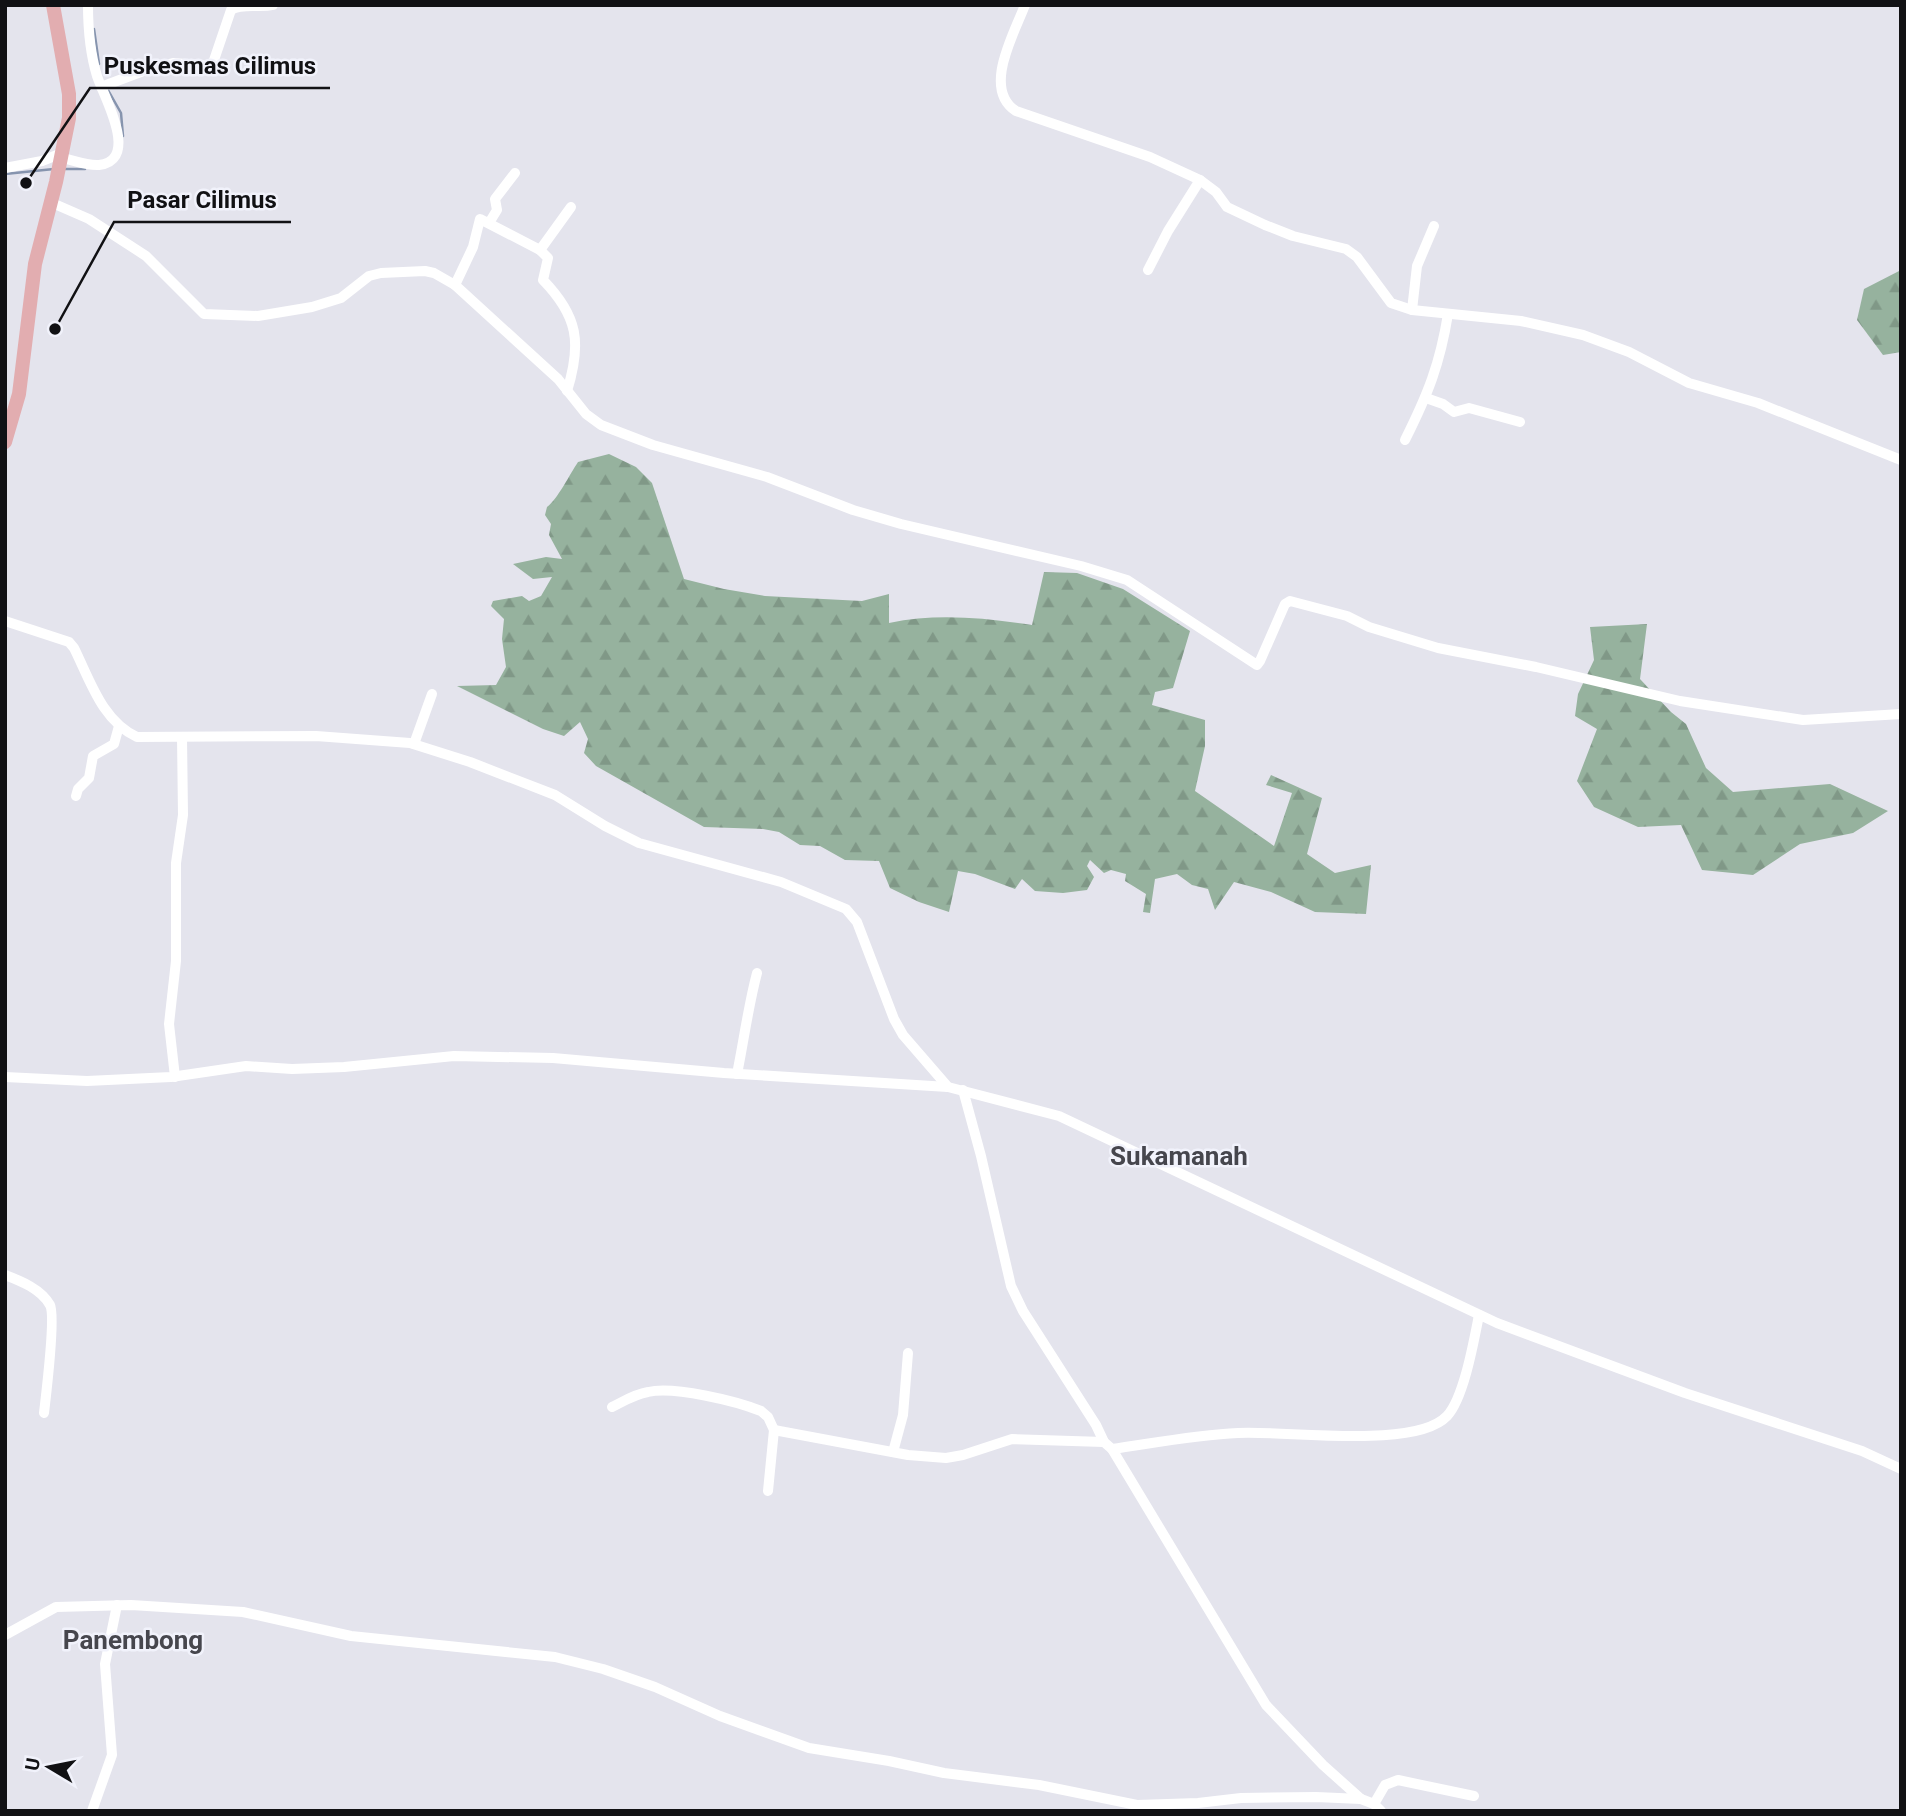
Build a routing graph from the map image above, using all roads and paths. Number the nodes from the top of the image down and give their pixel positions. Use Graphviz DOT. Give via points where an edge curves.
graph roads {
  1 [pos="53,5"];
  2 [pos="88,5"];
  3 [pos="273,5"];
  4 [pos="1025,5"];
  5 [pos="106,85"];
  6 [pos="62,157"];
  7 [pos="5,168"];
  8 [pos="515,173"];
  9 [pos="1200,180"];
  10 [pos="50,202"];
  11 [pos="571,207"];
  12 [pos="489,223"];
  13 [pos="1433,226"];
  14 [pos="540,250"];
  15 [pos="1148,270"];
  16 [pos="455,285"];
  17 [pos="1412,310"];
  18 [pos="1448,314"];
  19 [pos="567,391"];
  20 [pos="1426,398"];
  21 [pos="1520,422"];
  22 [pos="1405,440"];
  23 [pos="5,442"];
  24 [pos="1901,460"];
  25 [pos="5,621"];
  26 [pos="432,694"];
  27 [pos="1901,714"];
  28 [pos="120,726"];
  29 [pos="182,737"];
  30 [pos="414,744"];
  31 [pos="76,796"];
  32 [pos="757,973"];
  33 [pos="737,1074"];
  34 [pos="5,1077"];
  35 [pos="174,1077"];
  36 [pos="948,1087"];
  37 [pos="962,1090"];
  38 [pos="5,1275"];
  39 [pos="1479,1315"];
  40 [pos="908,1353"];
  41 [pos="612,1407"];
  42 [pos="44,1413"];
  43 [pos="774,1430"];
  44 [pos="1108,1446"];
  45 [pos="893,1452"];
  46 [pos="1901,1469"];
  47 [pos="768,1491"];
  48 [pos="117,1605"];
  49 [pos="5,1635"];
  50 [pos="1474,1796"];
  51 [pos="1361,1799"];
  52 [pos="1377,1807"];
  53 [pos="92,1811"];
  1 -- 6 [label="main road" via="70,104"];
  2 -- 5 [label="street" via="89,36"];
  3 -- 5 [label="street" via="231,10 212,66 173,63"];
  4 -- 9 [label="street" via="1003,61 1002,93 1010,107 1150,157"];
  5 -- 6 [label="street" via="118,143 116,156 98,165"];
  6 -- 7 [label="street"];
  6 -- 10 [label="main road"];
  8 -- 12 [label="street" via="495,199 497,210"];
  9 -- 15 [label="street"];
  9 -- 17 [label="street" via="1227,206 1265,225 1352,252 1391,303"];
  10 -- 16 [label="street" via="89,219 146,256 204,314 258,316 312,306 341,298 369,275 381,273 425,271"];
  10 -- 23 [label="main road" via="35,264 19,394"];
  11 -- 14 [label="street"];
  12 -- 14 [label="street"];
  12 -- 16 [label="street" via="479,220 473,247"];
  13 -- 17 [label="street" via="1417,267"];
  14 -- 19 [label="street" via="548,258 543,280 561,298 575,334 574,370"];
  16 -- 19 [label="street"];
  17 -- 18 [label="street"];
  18 -- 20 [label="street" via="1438,366"];
  18 -- 24 [label="street" via="1521,321 1583,335 1689,383 1758,403"];
  19 -- 27 [label="street" via="601,425 653,444 768,477 901,524 1128,580 1256,665 1290,601 1438,648 1680,701 1803,720"];
  20 -- 21 [label="street" via="1454,412 1469,408"];
  20 -- 22 [label="street"];
  25 -- 28 [label="street" via="69,642 103,708"];
  26 -- 30 [label="street"];
  28 -- 29 [label="street" via="137,737"];
  28 -- 31 [label="street" via="114,744 93,756 89,778"];
  29 -- 30 [label="street" via="316,736"];
  29 -- 35 [label="street" via="183,815 176,863 176,961 169,1024"];
  30 -- 36 [label="street" via="555,795 639,843 781,882 846,909 857,922 903,1035"];
  32 -- 33 [label="street"];
  33 -- 35 [label="street" via="552,1058 454,1056 344,1067 246,1066"];
  33 -- 36 [label="street"];
  34 -- 35 [label="street" via="87,1081"];
  36 -- 37 [label="street"];
  37 -- 39 [label="street" via="1059,1116"];
  37 -- 44 [label="street" via="1011,1286"];
  38 -- 42 [label="street" via="41,1294 50,1306"];
  39 -- 44 [label="street" via="1470,1360 1453,1407 1437,1423 1382,1436 1239,1433"];
  39 -- 46 [label="street" via="1685,1393 1862,1451"];
  40 -- 45 [label="street"];
  41 -- 43 [label="street" via="650,1391 688,1393 761,1411"];
  43 -- 45 [label="street"];
  43 -- 47 [label="street"];
  44 -- 45 [label="street" via="1012,1439 946,1458"];
  44 -- 51 [label="street" via="1266,1704"];
  48 -- 49 [label="street" via="55,1607"];
  48 -- 51 [label="street" via="243,1612 351,1636 555,1657 654,1687 809,1748 1137,1805 1241,1798"];
  48 -- 53 [label="street" via="105,1664 112,1755"];
  50 -- 52 [label="street" via="1398,1780 1385,1786"];
  51 -- 52 [label="street"];
}
